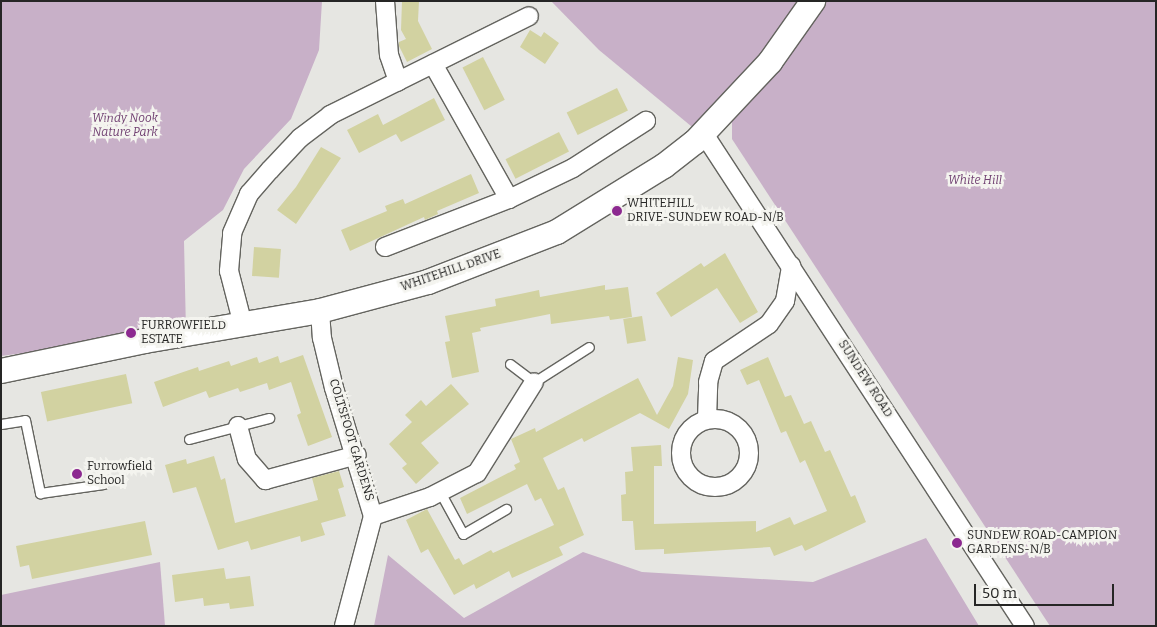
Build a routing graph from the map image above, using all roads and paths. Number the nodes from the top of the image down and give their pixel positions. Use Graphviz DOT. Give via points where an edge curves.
graph roads {
  1 [pos="385,1"];
  2 [pos="813,1"];
  3 [pos="529,16"];
  4 [pos="433,64"];
  5 [pos="398,81"];
  6 [pos="646,121"];
  7 [pos="704,134"];
  8 [pos="509,199"];
  9 [pos="385,247"];
  10 [pos="790,266"];
  11 [pos="320,311"];
  12 [pos="243,324"];
  13 [pos="589,347"];
  14 [pos="510,364"];
  15 [pos="1,371"];
  16 [pos="534,382"];
  17 [pos="270,418"];
  18 [pos="707,420"];
  19 [pos="1,424"];
  20 [pos="238,426"];
  21 [pos="189,439"];
  22 [pos="357,455"];
  23 [pos="103,484"];
  24 [pos="440,492"];
  25 [pos="506,510"];
  26 [pos="373,516"];
  27 [pos="344,626"];
  28 [pos="1026,626"];
  1 -- 5 [label="street" via="390,55"];
  2 -- 7 [label="street, WHITEHILL DRIVE" via="770,62"];
  3 -- 4 [label="street"];
  4 -- 5 [label="street"];
  4 -- 8 [label="street"];
  5 -- 12 [label="street" via="330,115 300,138 249,194 232,233 229,271"];
  6 -- 8 [label="street" via="573,168"];
  7 -- 10 [label="street, SUNDEW ROAD"];
  7 -- 11 [label="street, WHITEHILL DRIVE" via="664,166 557,232 428,282"];
  8 -- 9 [label="street"];
  10 -- 18 [label="street" via="785,301 768,324 714,361 708,382"];
  10 -- 28 [label="street, SUNDEW ROAD"];
  11 -- 12 [label="street, WHITEHILL DRIVE"];
  11 -- 22 [label="street, COLTSFOOT GARDENS" via="322,338 334,388"];
  12 -- 15 [label="street, WHITEHILL DRIVE"];
  13 -- 16 [label="lane"];
  14 -- 16 [label="lane"];
  16 -- 24 [label="street" via="477,473"];
  17 -- 20 [label="lane"];
  19 -- 23 [label="lane" via="25,420 40,493"];
  20 -- 21 [label="lane"];
  20 -- 22 [label="street" via="247,459 265,480"];
  22 -- 26 [label="street, COLTSFOOT GARDENS"];
  24 -- 25 [label="lane" via="462,534"];
  24 -- 26 [label="street"];
  26 -- 27 [label="street, COLTSFOOT GARDENS"];
}
